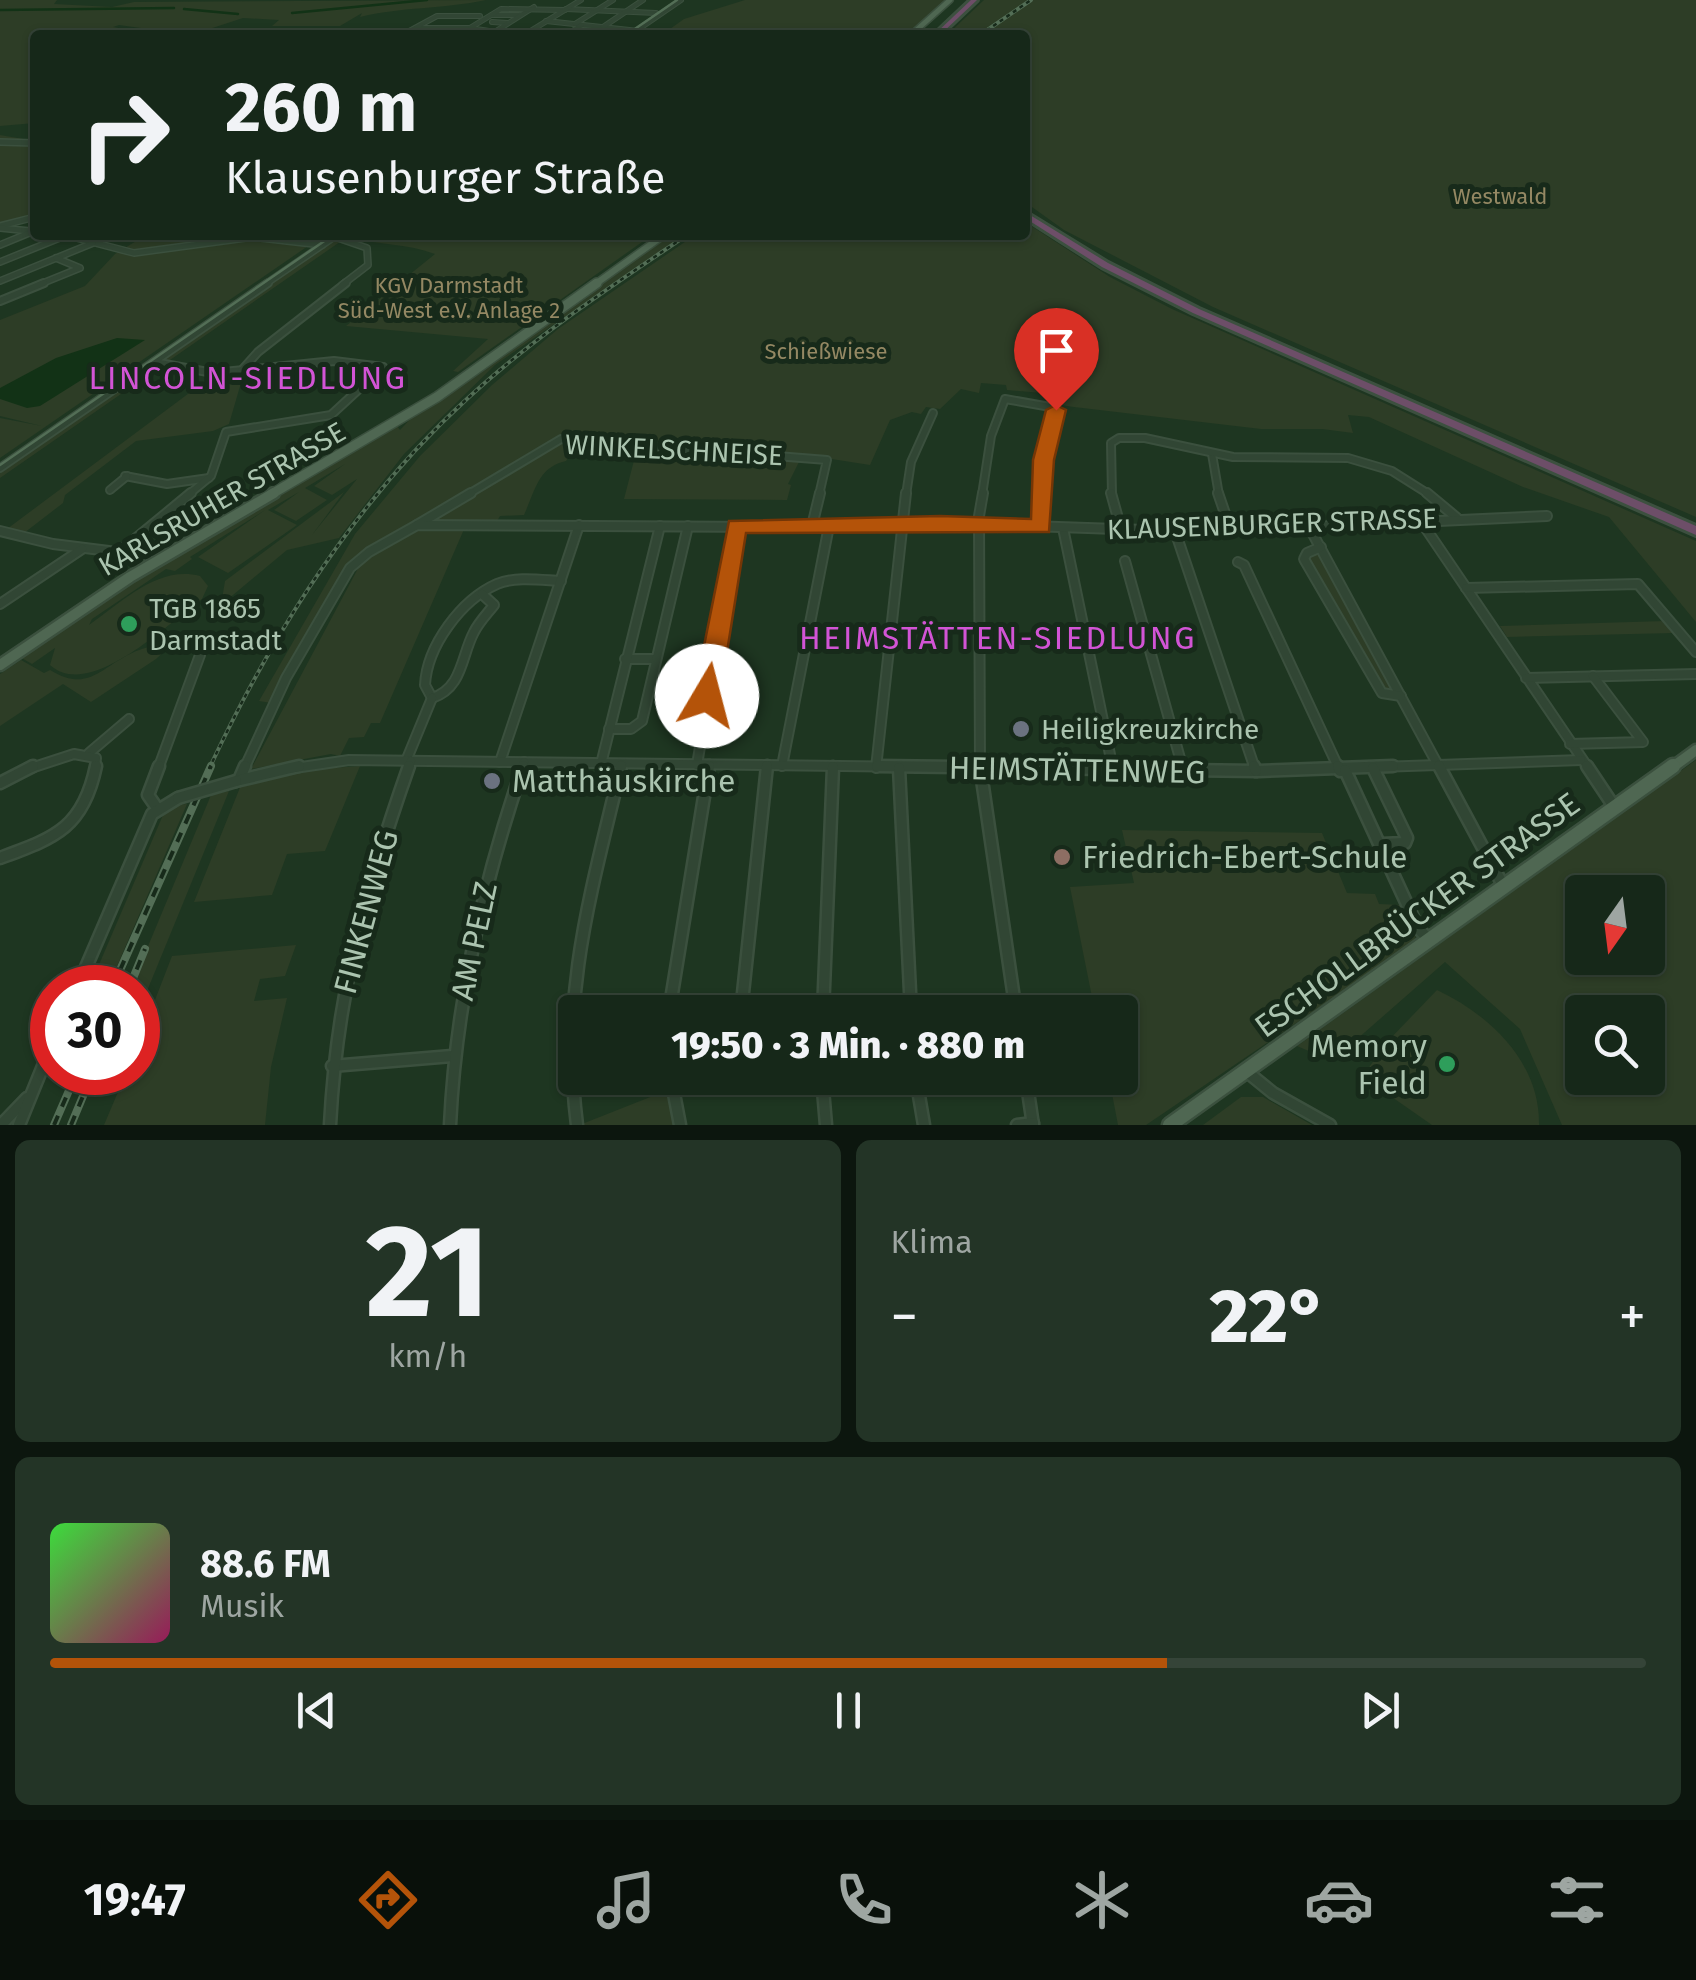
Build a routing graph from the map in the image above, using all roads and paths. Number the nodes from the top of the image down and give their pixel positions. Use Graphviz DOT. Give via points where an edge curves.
graph roads {
  1 [pos="581,0"];
  2 [pos="613,0"];
  3 [pos="643,0"];
  4 [pos="675,0"];
  5 [pos="682,0"];
  6 [pos="952,0"];
  7 [pos="976,0"];
  8 [pos="534,7"];
  9 [pos="456,8"];
  10 [pos="566,9"];
  11 [pos="597,10"];
  12 [pos="626,11"];
  13 [pos="656,12"];
  14 [pos="492,15"];
  15 [pos="523,15"];
  16 [pos="454,16"];
  17 [pos="480,16"];
  18 [pos="546,21"];
  19 [pos="492,22"];
  20 [pos="508,23"];
  21 [pos="575,24"];
  22 [pos="582,25"];
  23 [pos="603,26"];
  24 [pos="416,28"];
  25 [pos="443,28"];
  26 [pos="470,28"];
  27 [pos="412,30"];
  28 [pos="479,30"];
  29 [pos="498,30"];
  30 [pos="532,30"];
  31 [pos="574,30"];
  32 [pos="627,30"];
  33 [pos="634,30"];
  34 [pos="635,30"];
  35 [pos="919,30"];
  36 [pos="945,30"];
  37 [pos="0,142"];
  38 [pos="30,143"];
  39 [pos="1030,215"];
  40 [pos="30,219"];
  41 [pos="0,228"];
  42 [pos="30,231"];
  43 [pos="30,233"];
  44 [pos="54,240"];
  45 [pos="83,240"];
  46 [pos="230,240"];
  47 [pos="275,240"];
  48 [pos="330,240"];
  49 [pos="347,240"];
  50 [pos="649,240"];
  51 [pos="657,240"];
  52 [pos="93,243"];
  53 [pos="0,245"];
  54 [pos="321,246"];
  55 [pos="56,258"];
  56 [pos="24,259"];
  57 [pos="0,262"];
  58 [pos="39,266"];
  59 [pos="0,282"];
  60 [pos="0,302"];
  61 [pos="154,362"];
  62 [pos="241,372"];
  63 [pos="933,413"];
  64 [pos="1212,454"];
  65 [pos="0,468"];
  66 [pos="209,478"];
  67 [pos="110,490"];
  68 [pos="1547,516"];
  69 [pos="1457,518"];
  70 [pos="1420,520"];
  71 [pos="416,524"];
  72 [pos="904,524"];
  73 [pos="980,524"];
  74 [pos="579,525"];
  75 [pos="1308,525"];
  76 [pos="660,526"];
  77 [pos="688,526"];
  78 [pos="736,526"];
  79 [pos="812,526"];
  80 [pos="830,526"];
  81 [pos="1041,527"];
  82 [pos="1063,528"];
  83 [pos="1230,528"];
  84 [pos="1696,528"];
  85 [pos="1120,530"];
  86 [pos="1175,530"];
  87 [pos="0,531"];
  88 [pos="1321,547"];
  89 [pos="82,548"];
  90 [pos="117,554"];
  91 [pos="142,555"];
  92 [pos="1125,562"];
  93 [pos="1238,562"];
  94 [pos="561,581"];
  95 [pos="1466,588"];
  96 [pos="482,594"];
  97 [pos="0,604"];
  98 [pos="1355,611"];
  99 [pos="1338,622"];
  100 [pos="1696,652"];
  101 [pos="200,655"];
  102 [pos="626,659"];
  103 [pos="655,660"];
  104 [pos="0,662"];
  105 [pos="1696,674"];
  106 [pos="1593,676"];
  107 [pos="1526,678"];
  108 [pos="1401,696"];
  109 [pos="432,698"];
  110 [pos="130,719"];
  111 [pos="609,729"];
  112 [pos="1570,744"];
  113 [pos="1696,750"];
  114 [pos="89,753"];
  115 [pos="1580,760"];
  116 [pos="408,761"];
  117 [pos="500,762"];
  118 [pos="524,762"];
  119 [pos="601,764"];
  120 [pos="622,764"];
  121 [pos="703,765"];
  122 [pos="1438,765"];
  123 [pos="766,766"];
  124 [pos="782,766"];
  125 [pos="833,767"];
  126 [pos="876,768"];
  127 [pos="899,768"];
  128 [pos="1373,768"];
  129 [pos="980,769"];
  130 [pos="1114,770"];
  131 [pos="1184,771"];
  132 [pos="1343,771"];
  133 [pos="1256,772"];
  134 [pos="238,780"];
  135 [pos="0,783"];
  136 [pos="158,808"];
  137 [pos="1615,808"];
  138 [pos="1382,844"];
  139 [pos="0,858"];
  140 [pos="1504,887"];
  141 [pos="1429,940"];
  142 [pos="87,965"];
  143 [pos="671,995"];
  144 [pos="743,995"];
  145 [pos="823,995"];
  146 [pos="910,995"];
  147 [pos="1013,995"];
  148 [pos="452,1056"];
  149 [pos="332,1066"];
  150 [pos="1246,1070"];
  151 [pos="674,1095"];
  152 [pos="823,1095"];
  153 [pos="919,1095"];
  154 [pos="1029,1095"];
  155 [pos="30,1096"];
  156 [pos="1033,1124"];
  157 [pos="1,1125"];
  158 [pos="16,1125"];
  159 [pos="330,1125"];
  160 [pos="450,1125"];
  161 [pos="577,1125"];
  162 [pos="680,1125"];
  163 [pos="826,1125"];
  164 [pos="924,1125"];
  165 [pos="1017,1125"];
  166 [pos="1170,1125"];
  167 [pos="1330,1125"];
  1 -- 10 [label="street"];
  2 -- 11 [label="street"];
  3 -- 12 [label="street"];
  4 -- 13 [label="street"];
  5 -- 34 [label="street"];
  6 -- 35 [label="main road"];
  7 -- 36 [label="highway"];
  8 -- 10 [label="street"];
  8 -- 15 [label="street"];
  8 -- 17 [label="street" via="499,4"];
  9 -- 16 [label="street"];
  10 -- 11 [label="street"];
  10 -- 18 [label="street"];
  11 -- 12 [label="street"];
  11 -- 21 [label="street"];
  12 -- 13 [label="street"];
  12 -- 23 [label="street"];
  13 -- 33 [label="street"];
  14 -- 15 [label="street"];
  15 -- 20 [label="street"];
  16 -- 17 [label="street"];
  16 -- 24 [label="street" via="437,16"];
  16 -- 25 [label="street"];
  17 -- 26 [label="street"];
  18 -- 21 [label="street"];
  18 -- 30 [label="street"];
  19 -- 20 [label="street"];
  20 -- 29 [label="street"];
  21 -- 22 [label="street"];
  22 -- 23 [label="street"];
  22 -- 31 [label="street"];
  23 -- 32 [label="street"];
  24 -- 25 [label="street"];
  24 -- 27 [label="street"];
  25 -- 26 [label="street"];
  26 -- 28 [label="street"];
  37 -- 38 [label="street"];
  39 -- 84 [label="highway" via="1106,266 1196,312"];
  40 -- 41 [label="street"];
  41 -- 42 [label="street"];
  43 -- 53 [label="street"];
  44 -- 57 [label="street"];
  45 -- 52 [label="street"];
  46 -- 52 [label="street" via="134,253"];
  47 -- 54 [label="street"];
  48 -- 54 [label="street"];
  49 -- 62 [label="street" via="368,248 368,265"];
  50 -- 104 [label="main road, KARLSRUHER STRASSE" via="425,400 152,557"];
  51 -- 104 [label="main road, KARLSRUHER STRASSE" via="424,405 142,570"];
  52 -- 55 [label="street"];
  54 -- 61 [label="street"];
  55 -- 58 [label="street"];
  55 -- 60 [label="street" via="80,268"];
  56 -- 58 [label="street"];
  58 -- 59 [label="street"];
  61 -- 62 [label="street"];
  61 -- 65 [label="street"];
  62 -- 66 [label="street" via="332,361 383,368 331,415 226,432"];
  63 -- 72 [label="street" via="911,462"];
  64 -- 69 [label="street" via="1369,462"];
  64 -- 83 [label="street"];
  64 -- 85 [label="street" via="1122,437 1111,443"];
  66 -- 67 [label="street" via="167,484 126,476"];
  66 -- 90 [label="street"];
  68 -- 69 [label="street, KLAUSENBURGER STRASSE"];
  69 -- 70 [label="street, KLAUSENBURGER STRASSE"];
  70 -- 75 [label="street, KLAUSENBURGER STRASSE"];
  70 -- 95 [label="street"];
  71 -- 74 [label="street, KLAUSENBURGER STRASSE"];
  71 -- 79 [label="street, WINKELSCHNEISE" via="561,439 826,460"];
  71 -- 134 [label="street" via="350,568 286,678"];
  72 -- 73 [label="street, KLAUSENBURGER STRASSE"];
  72 -- 80 [label="street, KLAUSENBURGER STRASSE"];
  72 -- 126 [label="street"];
  73 -- 81 [label="street, KLAUSENBURGER STRASSE"];
  73 -- 81 [label="street" via="981,487 1005,399 1056,408 1044,460"];
  73 -- 129 [label="street"];
  74 -- 76 [label="street, KLAUSENBURGER STRASSE"];
  74 -- 94 [label="street"];
  75 -- 83 [label="street, KLAUSENBURGER STRASSE"];
  75 -- 88 [label="street"];
  76 -- 77 [label="street, KLAUSENBURGER STRASSE"];
  76 -- 102 [label="street"];
  77 -- 78 [label="street, KLAUSENBURGER STRASSE"];
  77 -- 103 [label="street"];
  78 -- 79 [label="street, KLAUSENBURGER STRASSE"];
  78 -- 121 [label="street"];
  79 -- 80 [label="street, KLAUSENBURGER STRASSE"];
  80 -- 124 [label="street"];
  81 -- 82 [label="street, KLAUSENBURGER STRASSE"];
  82 -- 85 [label="street, KLAUSENBURGER STRASSE"];
  82 -- 130 [label="street"];
  83 -- 86 [label="street, KLAUSENBURGER STRASSE"];
  85 -- 86 [label="street, KLAUSENBURGER STRASSE"];
  86 -- 133 [label="street"];
  87 -- 89 [label="street"];
  88 -- 98 [label="street"];
  88 -- 99 [label="street" via="1304,559"];
  89 -- 90 [label="street"];
  89 -- 97 [label="street"];
  90 -- 91 [label="street"];
  92 -- 131 [label="street"];
  93 -- 132 [label="street"];
  94 -- 96 [label="street" via="515,580"];
  94 -- 117 [label="street"];
  95 -- 100 [label="street" via="1638,584"];
  95 -- 107 [label="street"];
  96 -- 109 [label="street" via="432,652 425,681"];
  96 -- 109 [label="street" via="494,605 476,629 454,684"];
  98 -- 99 [label="street"];
  98 -- 108 [label="street"];
  99 -- 108 [label="street" via="1382,693"];
  101 -- 136 [label="street" via="148,795"];
  102 -- 103 [label="street"];
  102 -- 111 [label="street"];
  103 -- 111 [label="street" via="640,724"];
  105 -- 106 [label="street"];
  106 -- 107 [label="street"];
  106 -- 112 [label="street" via="1642,742"];
  107 -- 112 [label="street"];
  108 -- 122 [label="street"];
  109 -- 116 [label="street, FINKENWEG"];
  110 -- 114 [label="street"];
  111 -- 119 [label="street"];
  112 -- 115 [label="street"];
  113 -- 137 [label="main road, ESCHOLLBRÜCKER STRASSE"];
  114 -- 135 [label="street" via="52,760"];
  114 -- 139 [label="street" via="97,763 76,822 55,838"];
  115 -- 122 [label="street, HEIMSTÄTTENWEG"];
  115 -- 137 [label="street"];
  116 -- 117 [label="street, HEIMSTÄTTENWEG"];
  116 -- 134 [label="street, HEIMSTÄTTENWEG" via="331,761"];
  116 -- 149 [label="street, FINKENWEG" via="365,895"];
  117 -- 118 [label="street, HEIMSTÄTTENWEG"];
  118 -- 119 [label="street, HEIMSTÄTTENWEG"];
  118 -- 148 [label="street, AM PELZ" via="474,928"];
  119 -- 120 [label="street, HEIMSTÄTTENWEG"];
  120 -- 121 [label="street, HEIMSTÄTTENWEG"];
  120 -- 161 [label="street" via="573,967 570,1070"];
  121 -- 123 [label="street, HEIMSTÄTTENWEG"];
  121 -- 143 [label="street"];
  122 -- 128 [label="street, HEIMSTÄTTENWEG"];
  122 -- 140 [label="street"];
  123 -- 124 [label="street, HEIMSTÄTTENWEG"];
  123 -- 144 [label="street"];
  124 -- 125 [label="street, HEIMSTÄTTENWEG"];
  125 -- 126 [label="street, HEIMSTÄTTENWEG"];
  125 -- 145 [label="street"];
  126 -- 127 [label="street, HEIMSTÄTTENWEG"];
  127 -- 129 [label="street, HEIMSTÄTTENWEG"];
  127 -- 146 [label="street"];
  128 -- 132 [label="street, HEIMSTÄTTENWEG"];
  128 -- 138 [label="street" via="1407,840"];
  129 -- 130 [label="street, HEIMSTÄTTENWEG"];
  129 -- 147 [label="street"];
  130 -- 131 [label="street, HEIMSTÄTTENWEG"];
  131 -- 133 [label="street, HEIMSTÄTTENWEG"];
  132 -- 133 [label="street, HEIMSTÄTTENWEG"];
  132 -- 138 [label="street"];
  134 -- 136 [label="street, HEIMSTÄTTENWEG, bridge"];
  136 -- 142 [label="street"];
  137 -- 140 [label="main road, ESCHOLLBRÜCKER STRASSE"];
  138 -- 141 [label="street"];
  140 -- 141 [label="main road, ESCHOLLBRÜCKER STRASSE"];
  141 -- 150 [label="main road, ESCHOLLBRÜCKER STRASSE"];
  148 -- 149 [label="street"];
  148 -- 160 [label="street, AM PELZ"];
  149 -- 159 [label="street, FINKENWEG"];
  150 -- 166 [label="main road, ESCHOLLBRÜCKER STRASSE"];
  150 -- 167 [label="street"];
  151 -- 162 [label="street"];
  152 -- 163 [label="street"];
  153 -- 164 [label="street"];
  154 -- 156 [label="street"];
  155 -- 157 [label="street"];
  155 -- 158 [label="street"];
  156 -- 165 [label="street"];
}
